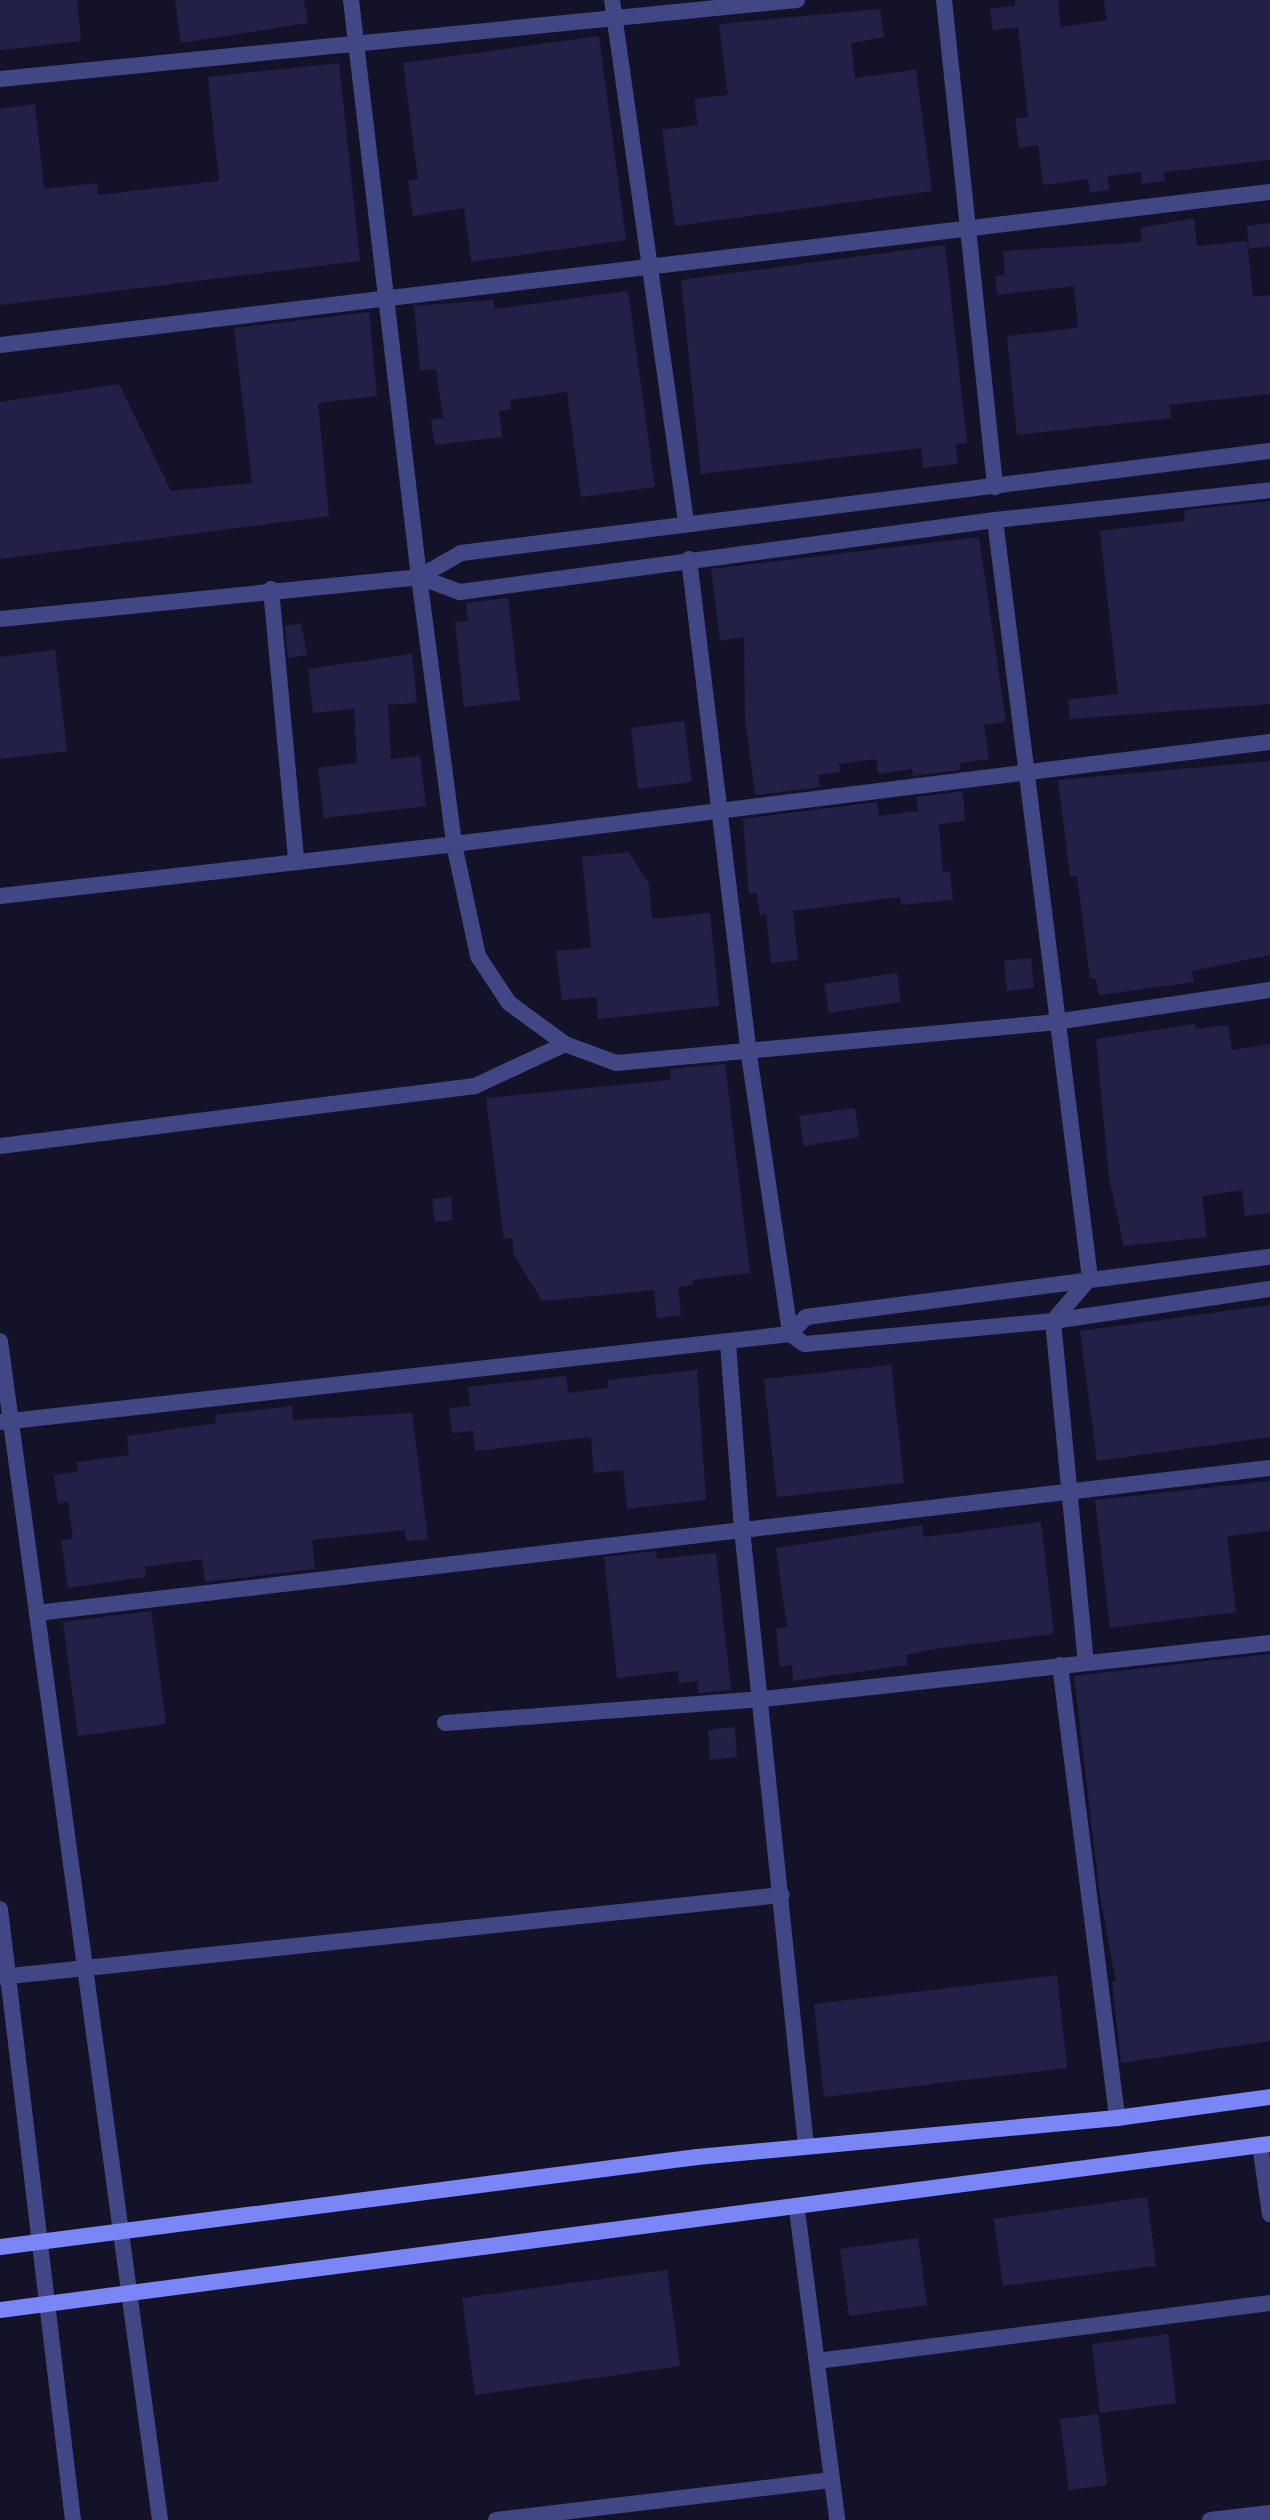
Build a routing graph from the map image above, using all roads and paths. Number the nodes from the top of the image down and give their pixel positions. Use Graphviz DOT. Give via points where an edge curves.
graph roads {
  1 [pos="351,0"];
  2 [pos="612,0"];
  3 [pos="797,0"];
  4 [pos="944,0"];
  5 [pos="613,21"];
  6 [pos="356,47"];
  7 [pos="0,79"];
  8 [pos="1270,192"];
  9 [pos="965,226"];
  10 [pos="648,270"];
  11 [pos="383,296"];
  12 [pos="0,345"];
  13 [pos="1270,451"];
  14 [pos="995,487"];
  15 [pos="1270,490"];
  16 [pos="995,520"];
  17 [pos="686,522"];
  18 [pos="689,559"];
  19 [pos="419,577"];
  20 [pos="271,589"];
  21 [pos="0,619"];
  22 [pos="1270,742"];
  23 [pos="1029,774"];
  24 [pos="722,807"];
  25 [pos="454,844"];
  26 [pos="296,859"];
  27 [pos="0,896"];
  28 [pos="1270,990"];
  29 [pos="1055,1022"];
  30 [pos="565,1044"];
  31 [pos="748,1048"];
  32 [pos="0,1146"];
  33 [pos="1270,1257"];
  34 [pos="1090,1278"];
  35 [pos="1270,1289"];
  36 [pos="1053,1321"];
  37 [pos="790,1334"];
  38 [pos="0,1341"];
  39 [pos="728,1343"];
  40 [pos="5,1421"];
  41 [pos="1270,1468"];
  42 [pos="1072,1488"];
  43 [pos="742,1529"];
  44 [pos="37,1613"];
  45 [pos="1270,1643"];
  46 [pos="1086,1662"];
  47 [pos="1060,1665"];
  48 [pos="763,1699"];
  49 [pos="445,1723"];
  50 [pos="782,1895"];
  51 [pos="0,1909"];
  52 [pos="86,1968"];
  53 [pos="4,1976"];
  54 [pos="1270,2097"];
  55 [pos="1117,2118"];
  56 [pos="1265,2145"];
  57 [pos="806,2146"];
  58 [pos="797,2210"];
  59 [pos="1270,2214"];
  60 [pos="123,2231"];
  61 [pos="39,2242"];
  62 [pos="0,2247"];
  63 [pos="133,2294"];
  64 [pos="1270,2303"];
  65 [pos="46,2305"];
  66 [pos="0,2310"];
  67 [pos="817,2361"];
  68 [pos="832,2480"];
  69 [pos="1270,2513"];
  70 [pos="73,2520"];
  71 [pos="160,2520"];
  72 [pos="496,2520"];
  73 [pos="837,2520"];
  74 [pos="1210,2520"];
  1 -- 6 [label="street"];
  2 -- 5 [label="street"];
  3 -- 5 [label="street"];
  4 -- 9 [label="street"];
  5 -- 6 [label="street"];
  5 -- 10 [label="street"];
  6 -- 7 [label="street"];
  6 -- 11 [label="street"];
  8 -- 9 [label="street"];
  9 -- 10 [label="street"];
  9 -- 14 [label="street"];
  10 -- 11 [label="street"];
  10 -- 17 [label="street"];
  11 -- 12 [label="street"];
  11 -- 19 [label="street"];
  13 -- 14 [label="street"];
  14 -- 17 [label="street"];
  15 -- 16 [label="street"];
  16 -- 18 [label="street"];
  16 -- 23 [label="street"];
  17 -- 19 [label="street" via="461,553"];
  18 -- 19 [label="street" via="460,592"];
  18 -- 24 [label="street"];
  19 -- 20 [label="street"];
  19 -- 25 [label="street"];
  20 -- 21 [label="street"];
  20 -- 26 [label="street"];
  22 -- 23 [label="street"];
  23 -- 24 [label="street"];
  23 -- 29 [label="street"];
  24 -- 25 [label="street"];
  24 -- 31 [label="street"];
  25 -- 26 [label="street"];
  25 -- 30 [label="street" via="478,956 509,1003"];
  26 -- 27 [label="street"];
  28 -- 29 [label="street"];
  29 -- 31 [label="street"];
  29 -- 34 [label="street"];
  30 -- 31 [label="street" via="616,1063"];
  30 -- 32 [label="street" via="475,1086"];
  31 -- 37 [label="street"];
  33 -- 34 [label="street"];
  34 -- 36 [label="street"];
  34 -- 37 [label="street" via="806,1317"];
  35 -- 36 [label="street"];
  36 -- 37 [label="street" via="805,1344"];
  36 -- 42 [label="street"];
  37 -- 39 [label="street"];
  38 -- 40 [label="street"];
  39 -- 40 [label="street"];
  39 -- 43 [label="street"];
  40 -- 44 [label="street"];
  41 -- 42 [label="street"];
  42 -- 43 [label="street"];
  42 -- 46 [label="street"];
  43 -- 44 [label="street"];
  43 -- 48 [label="street"];
  44 -- 52 [label="street"];
  45 -- 46 [label="street"];
  46 -- 47 [label="street"];
  47 -- 48 [label="street"];
  47 -- 55 [label="street"];
  48 -- 49 [label="street"];
  48 -- 50 [label="street"];
  50 -- 52 [label="street"];
  50 -- 57 [label="street"];
  51 -- 53 [label="street"];
  52 -- 53 [label="street"];
  52 -- 60 [label="street"];
  53 -- 61 [label="street"];
  54 -- 55 [label="main road"];
  55 -- 57 [label="main road"];
  56 -- 58 [label="main road"];
  56 -- 59 [label="street"];
  57 -- 60 [label="main road"];
  58 -- 63 [label="main road"];
  58 -- 67 [label="street"];
  60 -- 61 [label="main road"];
  60 -- 63 [label="street"];
  61 -- 62 [label="main road"];
  61 -- 65 [label="street"];
  63 -- 65 [label="main road"];
  63 -- 71 [label="street"];
  64 -- 67 [label="street"];
  65 -- 66 [label="main road"];
  65 -- 70 [label="street"];
  67 -- 68 [label="street"];
  68 -- 72 [label="street"];
  68 -- 73 [label="street"];
  69 -- 74 [label="street"];
}
